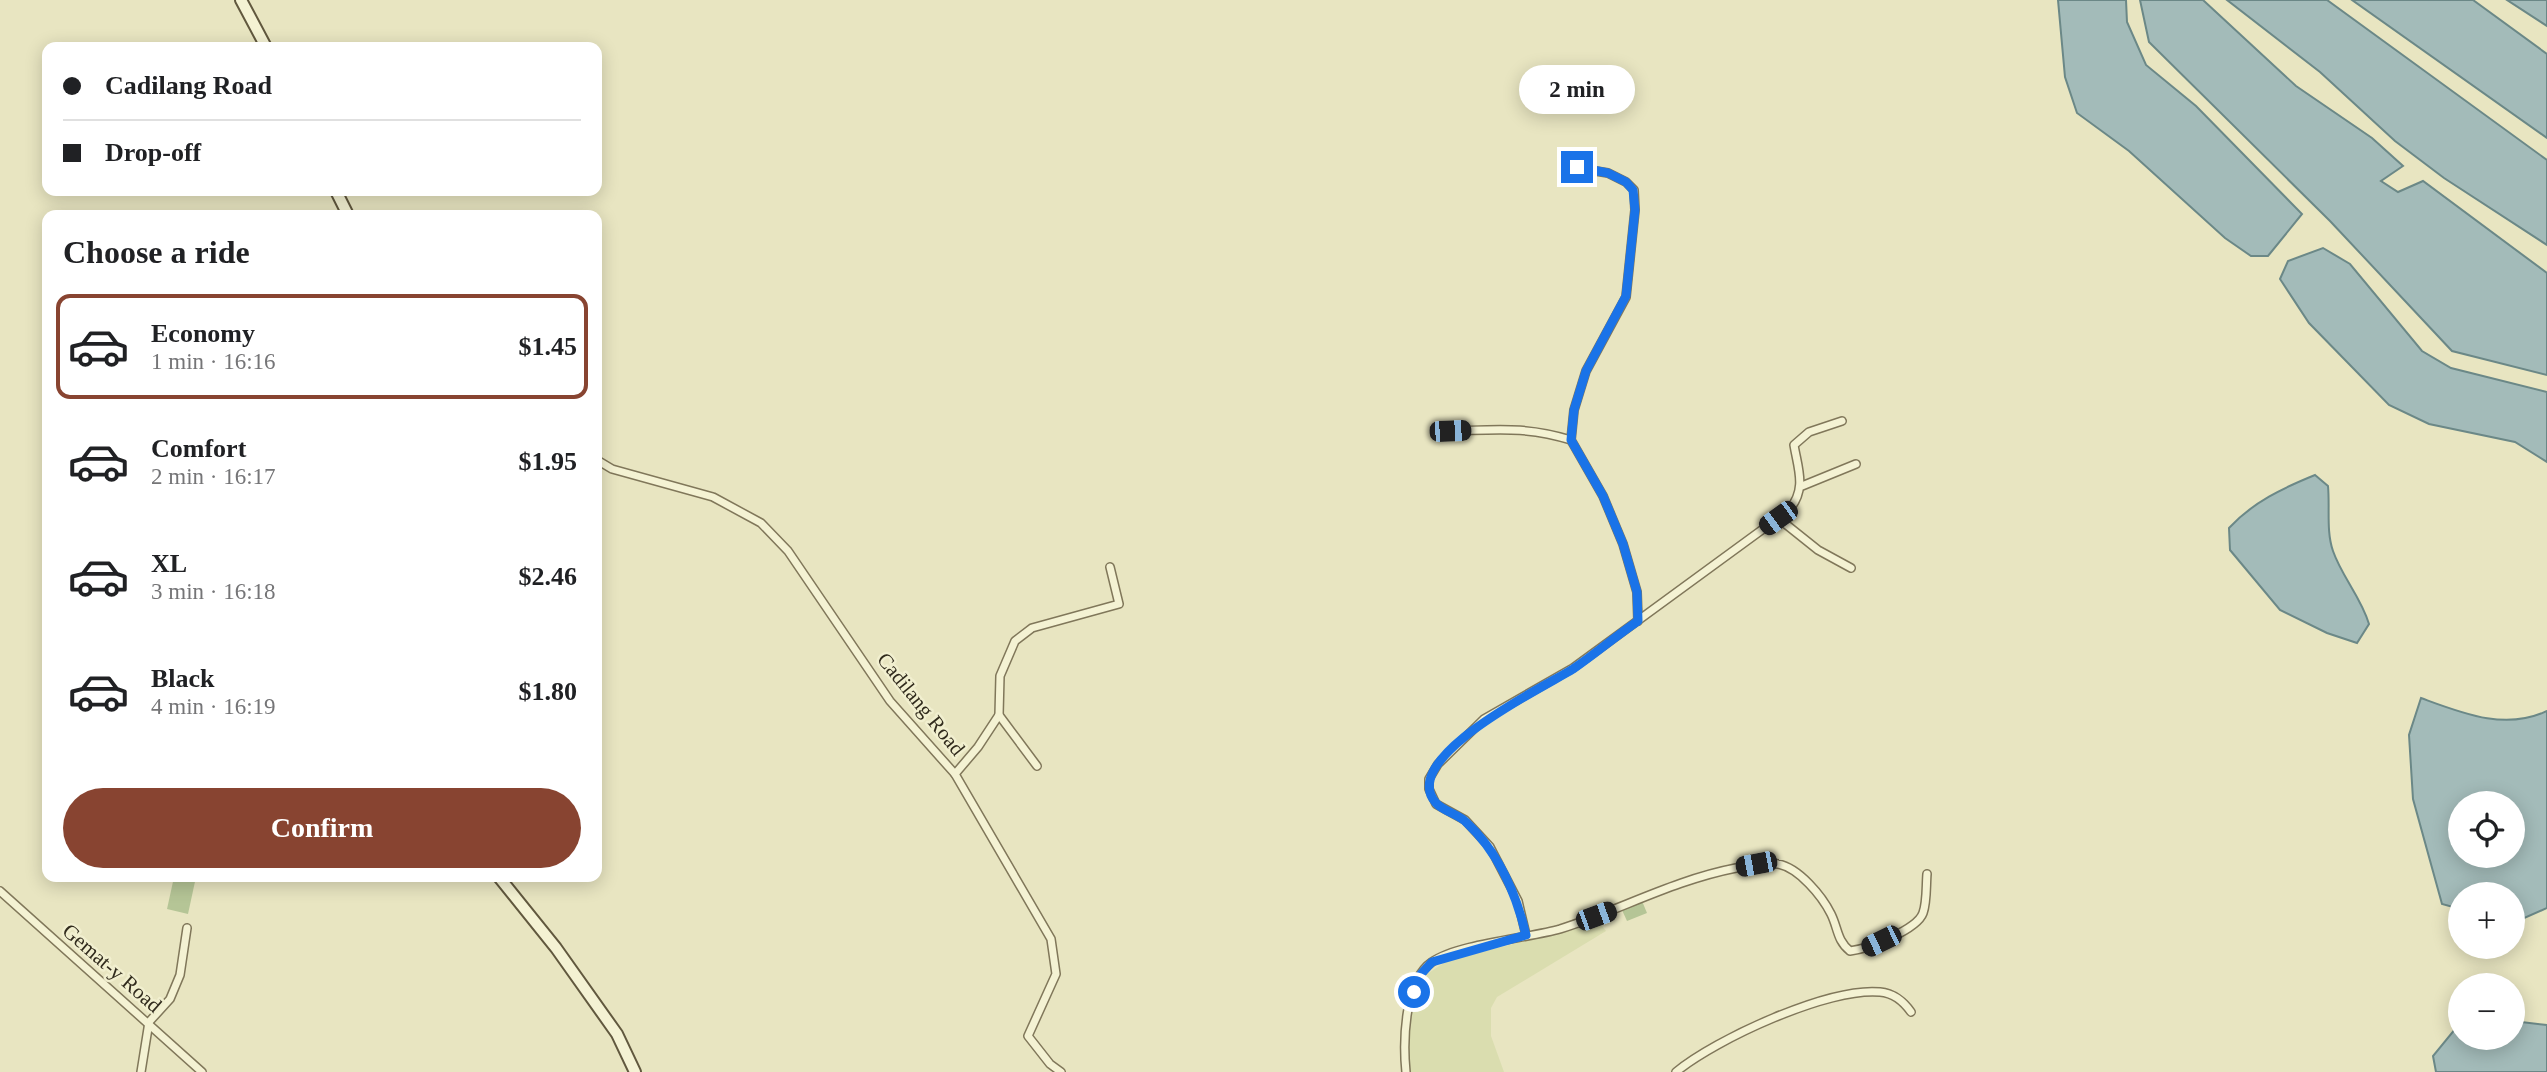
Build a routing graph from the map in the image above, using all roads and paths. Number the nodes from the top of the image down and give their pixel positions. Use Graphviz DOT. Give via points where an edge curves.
graph roads {
  1 [pos="241,0"];
  2 [pos="264,42"];
  3 [pos="1577,167"];
  4 [pos="1842,421"];
  5 [pos="1450,431"];
  6 [pos="1571,440"];
  7 [pos="602,463"];
  8 [pos="1856,464"];
  9 [pos="1802,486"];
  10 [pos="1778,518"];
  11 [pos="1110,566"];
  12 [pos="1851,568"];
  13 [pos="1638,621"];
  14 [pos="999,715"];
  15 [pos="1037,766"];
  16 [pos="955,774"];
  17 [pos="1927,874"];
  18 [pos="503,882"];
  19 [pos="0,891"];
  20 [pos="187,928"];
  21 [pos="1526,935"];
  22 [pos="1911,1012"];
  23 [pos="149,1022"];
  24 [pos="141,1072"];
  25 [pos="202,1072"];
  26 [pos="635,1072"];
  27 [pos="1061,1072"];
  28 [pos="1406,1072"];
  29 [pos="1676,1072"];
  1 -- 2 [label="street"];
  3 -- 6 [label="street" via="1626,182 1633,190 1635,210 1626,296 1586,371"];
  4 -- 9 [label="street" via="1809,432 1794,445"];
  5 -- 6 [label="street" via="1518,428"];
  6 -- 13 [label="street" via="1603,496 1623,544 1637,592"];
  7 -- 16 [label="street, Cadilang Road" via="713,497 761,523 788,551 890,701"];
  8 -- 9 [label="street"];
  9 -- 10 [label="street" via="1797,500"];
  10 -- 12 [label="street" via="1818,550"];
  10 -- 13 [label="street"];
  11 -- 14 [label="street" via="1119,604 1031,628 1015,641 1000,676"];
  13 -- 21 [label="street" via="1573,668 1484,719 1438,764 1429,779 1436,804 1465,820 1490,847 1518,901"];
  14 -- 15 [label="street"];
  14 -- 16 [label="street"];
  16 -- 27 [label="street, Cadilang Road" via="1051,939 1055,974 1028,1036"];
  17 -- 21 [label="street" via="1923,914 1914,926 1864,949 1850,951 1840,944 1829,912 1798,874 1779,864 1705,874 1559,929"];
  18 -- 26 [label="street" via="556,948"];
  19 -- 23 [label="street, Gemat-y Road"];
  20 -- 23 [label="street" via="180,975 170,999"];
  21 -- 28 [label="street" via="1432,962 1421,974 1407,1010"];
  22 -- 29 [label="street" via="1903,1001 1883,992 1852,992 1743,1031"];
  23 -- 24 [label="street"];
  23 -- 25 [label="street, Gemat-y Road"];
}
